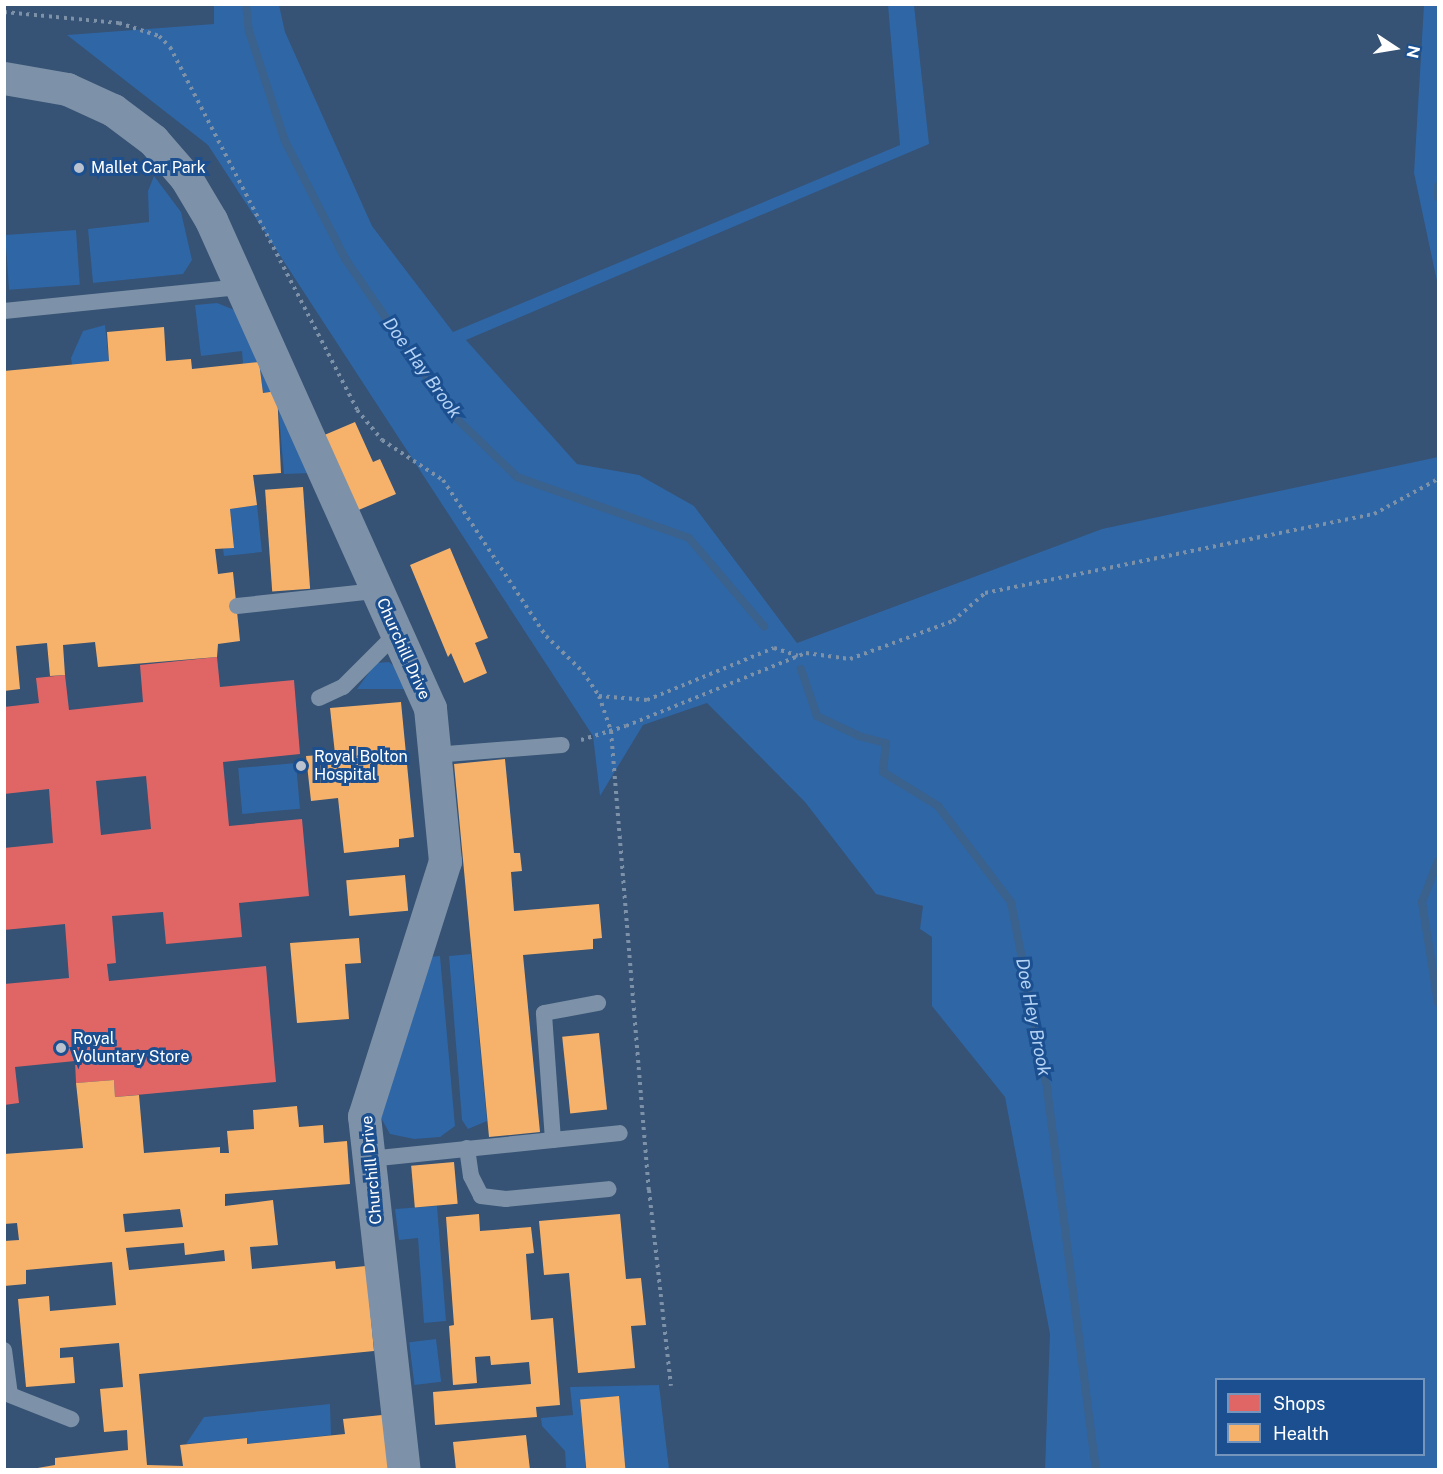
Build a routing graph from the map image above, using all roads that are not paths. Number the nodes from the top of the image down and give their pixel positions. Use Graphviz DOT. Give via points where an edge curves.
graph roads {
  1 [pos="4,78"];
  2 [pos="239,286"];
  3 [pos="4,311"];
  4 [pos="376,591"];
  5 [pos="237,606"];
  6 [pos="396,634"];
  7 [pos="319,698"];
  8 [pos="562,745"];
  9 [pos="434,755"];
  10 [pos="598,1003"];
  11 [pos="620,1133"];
  12 [pos="553,1140"];
  13 [pos="467,1149"];
  14 [pos="369,1159"];
  15 [pos="609,1189"];
  16 [pos="4,1350"];
  17 [pos="71,1419"];
  18 [pos="404,1470"];
  1 -- 2 [label="street, Churchill Drive" via="67,89 113,110 153,140 186,178 211,220"];
  2 -- 3 [label="lane"];
  2 -- 4 [label="street, Churchill Drive"];
  4 -- 5 [label="lane"];
  4 -- 6 [label="street, Churchill Drive"];
  6 -- 7 [label="lane" via="343,687"];
  6 -- 9 [label="street, Churchill Drive" via="430,708"];
  8 -- 9 [label="lane"];
  9 -- 14 [label="street, Churchill Drive" via="446,861 370,1089 364,1116"];
  10 -- 12 [label="lane" via="544,1012"];
  11 -- 12 [label="lane"];
  12 -- 13 [label="lane"];
  13 -- 14 [label="lane"];
  13 -- 15 [label="lane" via="471,1176 481,1196 506,1199"];
  14 -- 18 [label="street, Churchill Drive"];
  16 -- 17 [label="lane" via="10,1395"];
}
